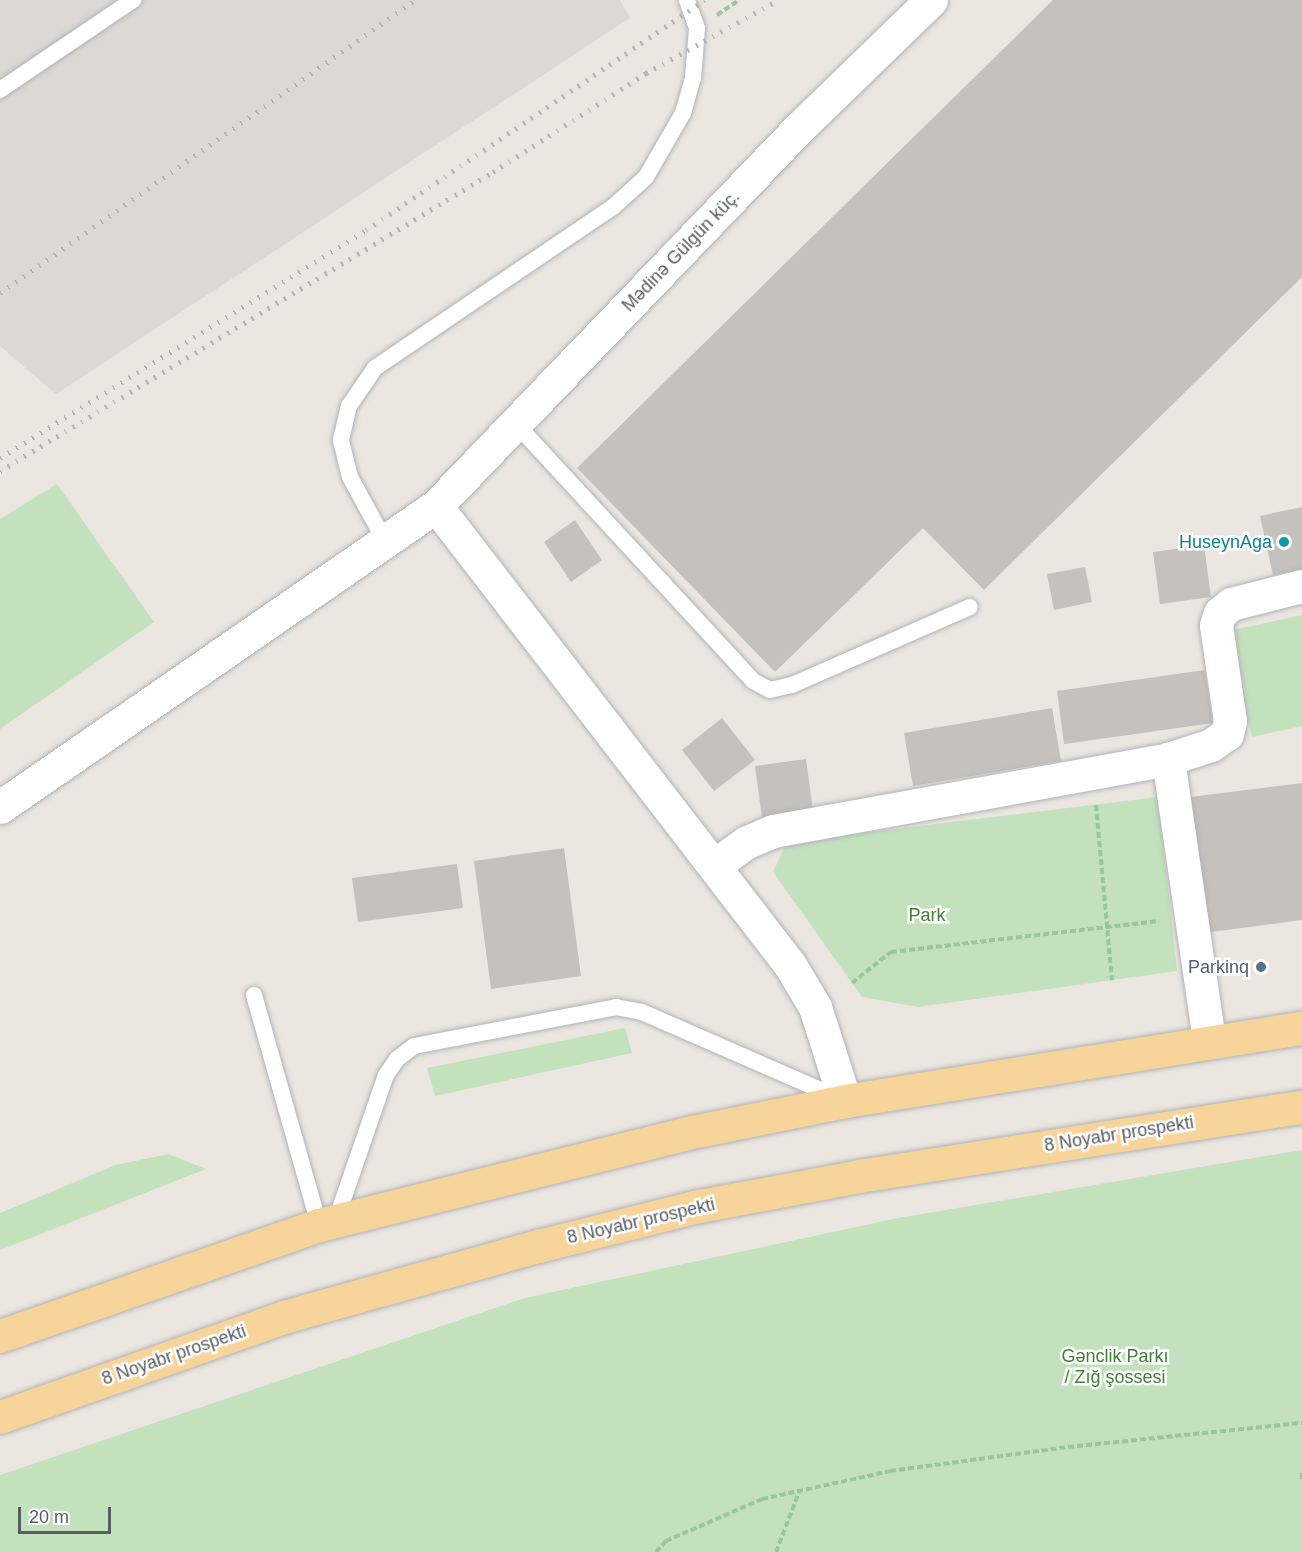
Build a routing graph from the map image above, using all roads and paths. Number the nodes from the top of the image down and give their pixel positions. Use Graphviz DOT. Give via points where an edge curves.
graph roads {
  1 [pos="133,0"];
  2 [pos="687,0"];
  3 [pos="931,0"];
  4 [pos="0,90"];
  5 [pos="517,425"];
  6 [pos="436,506"];
  7 [pos="386,543"];
  8 [pos="1302,586"];
  9 [pos="970,607"];
  10 [pos="1168,759"];
  11 [pos="1096,804"];
  12 [pos="0,807"];
  13 [pos="715,865"];
  14 [pos="1190,919"];
  15 [pos="1108,926"];
  16 [pos="1112,980"];
  17 [pos="852,983"];
  18 [pos="254,995"];
  19 [pos="1302,1028"];
  20 [pos="1209,1041"];
  21 [pos="845,1101"];
  22 [pos="1302,1107"];
  23 [pos="327,1223"];
  24 [pos="0,1336"];
  25 [pos="0,1417"];
  26 [pos="1302,1423"];
  27 [pos="1302,1473"];
  28 [pos="1302,1479"];
  29 [pos="799,1492"];
  30 [pos="656,1552"];
  31 [pos="776,1552"];
  1 -- 4 [label="lane"];
  2 -- 7 [label="lane" via="697,28 693,78 683,113 646,177 613,207 375,368 349,406 341,440 350,477"];
  3 -- 5 [label="street, Mədinə Gülgün küç." via="790,138"];
  5 -- 6 [label="street, Mədinə Gülgün küç."];
  5 -- 9 [label="lane" via="753,681 770,690"];
  6 -- 7 [label="street, Mədinə Gülgün küç."];
  6 -- 13 [label="street"];
  7 -- 12 [label="street, Mədinə Gülgün küç."];
  8 -- 10 [label="street" via="1231,604 1220,613 1216,625 1230,721 1227,734 1211,745"];
  10 -- 13 [label="street" via="773,831 745,843"];
  10 -- 14 [label="street"];
  11 -- 15 [label="path"];
  13 -- 21 [label="street" via="815,1007"];
  14 -- 15 [label="path"];
  14 -- 20 [label="street"];
  15 -- 16 [label="path"];
  15 -- 17 [label="path" via="891,952"];
  18 -- 23 [label="lane"];
  19 -- 20 [label="highway"];
  20 -- 21 [label="highway"];
  21 -- 23 [label="highway" via="687,1133"];
  21 -- 23 [label="lane" via="642,1012 616,1007 414,1046 397,1059 386,1075"];
  22 -- 25 [label="highway, 8 Noyabr prospekti" via="859,1176 694,1207 287,1316"];
  23 -- 24 [label="highway"];
  26 -- 29 [label="path" via="1068,1447 890,1472"];
  27 -- 28 [label="path"];
  29 -- 30 [label="path" via="762,1499 666,1541"];
  29 -- 31 [label="path"];
}
